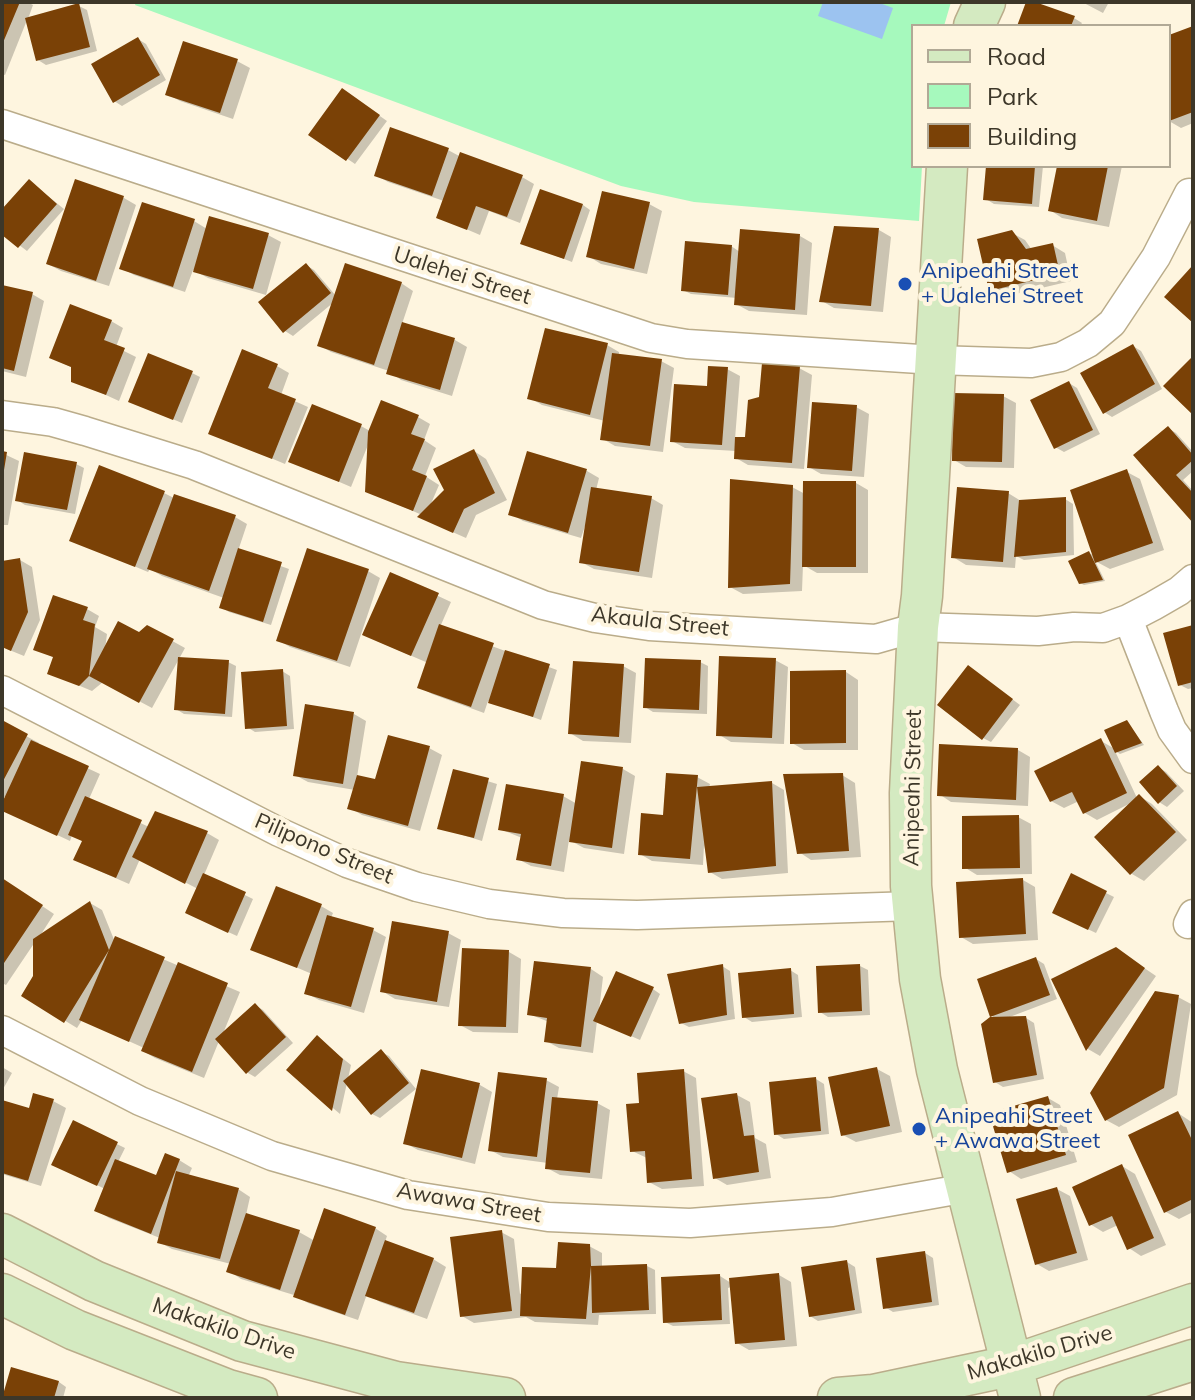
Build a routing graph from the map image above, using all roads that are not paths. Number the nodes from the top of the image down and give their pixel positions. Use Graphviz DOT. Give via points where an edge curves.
graph roads {
  1 [pos="985,2"];
  2 [pos="975,24"];
  3 [pos="2,124"];
  4 [pos="947,168"];
  5 [pos="1189,193"];
  6 [pos="935,360"];
  7 [pos="2,415"];
  8 [pos="1193,579"];
  9 [pos="1128,619"];
  10 [pos="918,627"];
  11 [pos="2,690"];
  12 [pos="1193,759"];
  13 [pos="913,906"];
  14 [pos="2,1030"];
  15 [pos="967,1188"];
  16 [pos="2,1234"];
  17 [pos="2,1294"];
  18 [pos="1193,1304"];
  19 [pos="1193,1360"];
  20 [pos="1015,1382"];
  21 [pos="257,1398"];
  22 [pos="505,1398"];
  23 [pos="838,1398"];
  24 [pos="1074,1398"];
  1 -- 2 [label="main road"];
  3 -- 6 [label="street, Ualehei Street" via="651,338"];
  4 -- 6 [label="main road, Anipeahi Street"];
  5 -- 6 [label="street, Ualehei Street" via="1156,257 1112,323 1088,343 1061,357 1031,363"];
  6 -- 10 [label="main road, Anipeahi Street"];
  7 -- 10 [label="street, Akaula Street" via="53,422 194,465 491,586 595,618 876,639"];
  8 -- 9 [label="street, Akaula Street"];
  9 -- 10 [label="street, Akaula Street" via="1103,628 1038,631"];
  9 -- 12 [label="street" via="1172,730"];
  10 -- 13 [label="main road, Anipeahi Street" via="910,793"];
  11 -- 13 [label="street, Pilipono Street" via="279,832 417,887 489,904 563,913"];
  13 -- 15 [label="main road, Anipeahi Street" via="937,1070"];
  14 -- 15 [label="street, Awawa Street" via="140,1101 272,1156 408,1195 548,1217 690,1223 832,1212"];
  15 -- 20 [label="main road, Anipeahi Street"];
  16 -- 22 [label="main road, Makakilo Drive" via="94,1281 242,1341 396,1382"];
  17 -- 21 [label="main road" via="75,1330"];
  18 -- 20 [label="main road, Makakilo Drive"];
  19 -- 24 [label="main road"];
  20 -- 23 [label="main road, Makakilo Drive"];
}
